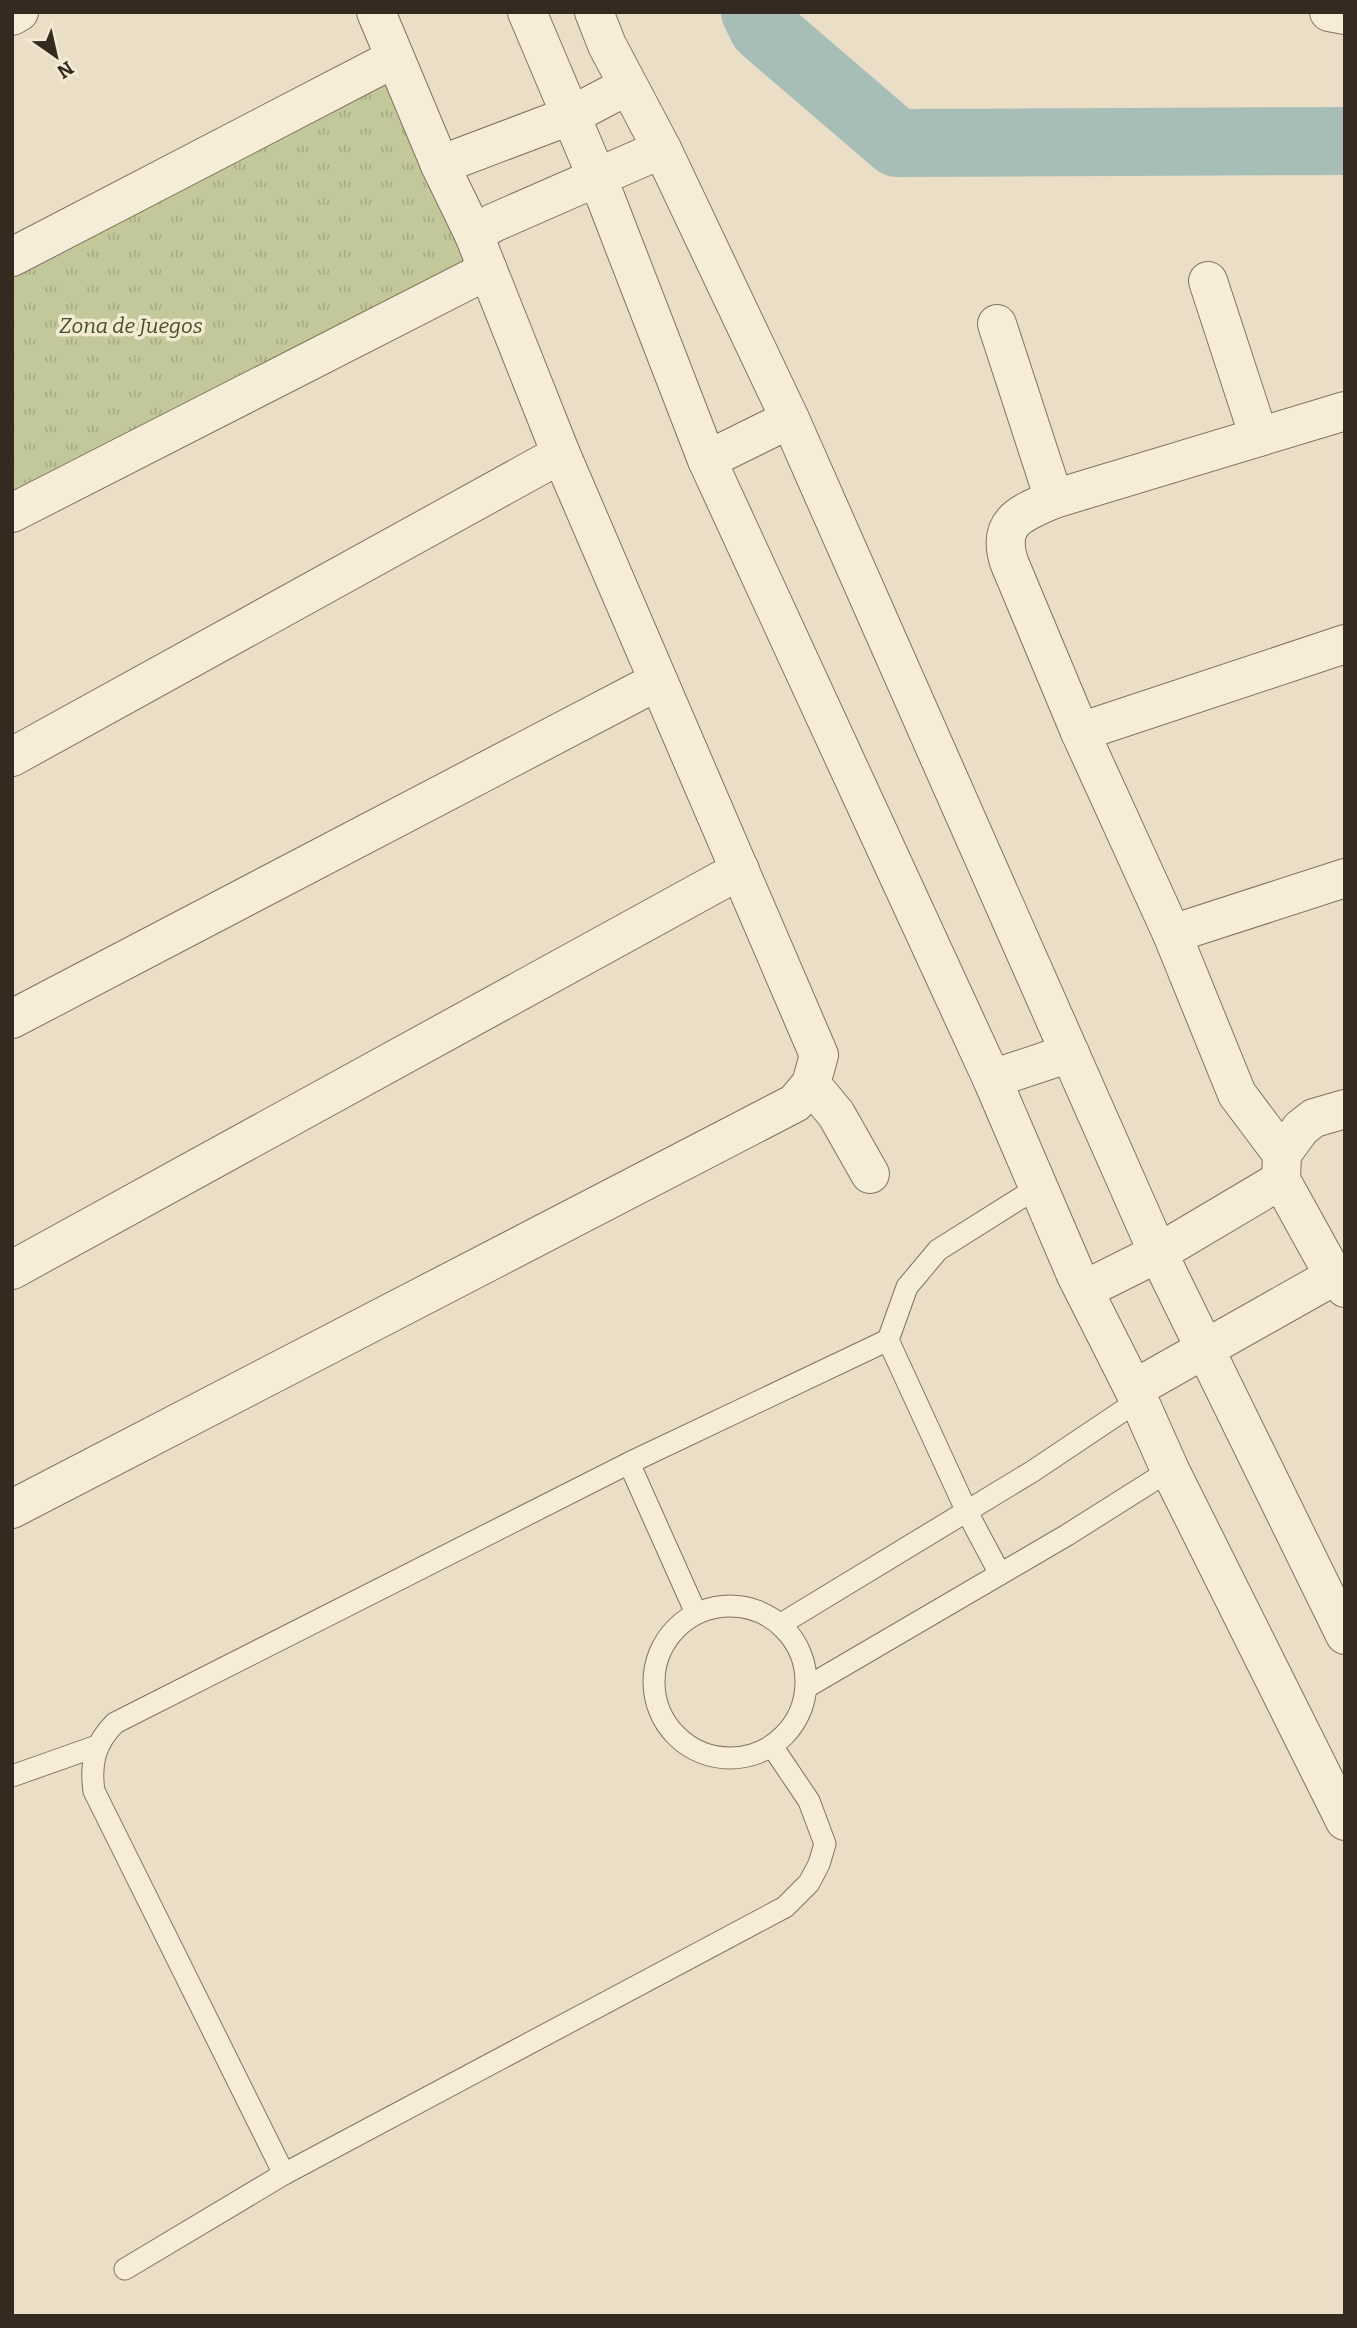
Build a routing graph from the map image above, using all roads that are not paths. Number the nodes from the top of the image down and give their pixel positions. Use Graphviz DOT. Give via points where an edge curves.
graph roads {
  1 [pos="19,12"];
  2 [pos="376,12"];
  3 [pos="527,12"];
  4 [pos="594,12"];
  5 [pos="1329,12"];
  6 [pos="1345,15"];
  7 [pos="12,16"];
  8 [pos="396,58"];
  9 [pos="627,86"];
  10 [pos="572,115"];
  11 [pos="662,149"];
  12 [pos="440,165"];
  13 [pos="597,178"];
  14 [pos="474,235"];
  15 [pos="12,257"];
  16 [pos="488,270"];
  17 [pos="1208,281"];
  18 [pos="997,324"];
  19 [pos="1345,411"];
  20 [pos="790,419"];
  21 [pos="1259,437"];
  22 [pos="561,454"];
  23 [pos="707,460"];
  24 [pos="1054,499"];
  25 [pos="12,513"];
  26 [pos="1345,644"];
  27 [pos="658,681"];
  28 [pos="1080,732"];
  29 [pos="12,757"];
  30 [pos="740,870"];
  31 [pos="1345,878"];
  32 [pos="1172,934"];
  33 [pos="12,1019"];
  34 [pos="1070,1053"];
  35 [pos="992,1079"];
  36 [pos="811,1084"];
  37 [pos="1345,1109"];
  38 [pos="1281,1167"];
  39 [pos="870,1174"];
  40 [pos="1038,1186"];
  41 [pos="1158,1253"];
  42 [pos="12,1270"];
  43 [pos="1339,1282"];
  44 [pos="1084,1290"];
  45 [pos="888,1340"];
  46 [pos="1204,1350"];
  47 [pos="1137,1394"];
  48 [pos="629,1463"];
  49 [pos="1170,1470"];
  50 [pos="12,1509"];
  51 [pos="967,1512"];
  52 [pos="1000,1574"];
  53 [pos="696,1613"];
  54 [pos="781,1624"];
  55 [pos="1345,1635"];
  56 [pos="807,1687"];
  57 [pos="97,1746"];
  58 [pos="772,1746"];
  59 [pos="12,1776"];
  60 [pos="1345,1821"];
  61 [pos="284,2174"];
  62 [pos="125,2269"];
  1 -- 7 [label="street"];
  2 -- 8 [label="street"];
  3 -- 10 [label="street"];
  4 -- 9 [label="street"];
  5 -- 6 [label="street"];
  8 -- 12 [label="street"];
  8 -- 15 [label="street"];
  9 -- 10 [label="street"];
  9 -- 11 [label="street"];
  10 -- 12 [label="street"];
  10 -- 13 [label="street"];
  11 -- 13 [label="street"];
  11 -- 20 [label="street"];
  12 -- 14 [label="street"];
  13 -- 14 [label="street"];
  13 -- 23 [label="street"];
  14 -- 16 [label="street"];
  16 -- 22 [label="street"];
  16 -- 25 [label="street"];
  17 -- 21 [label="street"];
  18 -- 24 [label="street"];
  19 -- 21 [label="street"];
  20 -- 23 [label="street"];
  20 -- 34 [label="street"];
  21 -- 24 [label="street"];
  22 -- 27 [label="street"];
  22 -- 29 [label="street"];
  23 -- 35 [label="street"];
  24 -- 28 [label="street" via="1014,519 1005,549"];
  26 -- 28 [label="street"];
  27 -- 30 [label="street"];
  27 -- 33 [label="street"];
  28 -- 32 [label="street"];
  30 -- 36 [label="street" via="819,1055"];
  30 -- 42 [label="street"];
  31 -- 32 [label="street"];
  32 -- 38 [label="street" via="1237,1094"];
  34 -- 35 [label="street"];
  34 -- 41 [label="street"];
  35 -- 40 [label="street"];
  36 -- 39 [label="street" via="836,1114"];
  36 -- 50 [label="street" via="795,1102"];
  37 -- 38 [label="street" via="1314,1118 1301,1128"];
  38 -- 41 [label="street"];
  38 -- 43 [label="street"];
  40 -- 44 [label="street"];
  40 -- 45 [label="lane" via="938,1250 907,1287"];
  41 -- 44 [label="street"];
  41 -- 46 [label="street"];
  43 -- 46 [label="street"];
  44 -- 47 [label="street"];
  45 -- 48 [label="lane"];
  45 -- 51 [label="lane"];
  46 -- 47 [label="street"];
  46 -- 55 [label="street"];
  47 -- 49 [label="street"];
  47 -- 51 [label="lane" via="1033,1471"];
  48 -- 53 [label="lane"];
  48 -- 57 [label="lane" via="115,1723"];
  49 -- 52 [label="lane"];
  49 -- 60 [label="street"];
  51 -- 52 [label="lane"];
  51 -- 54 [label="lane"];
  52 -- 56 [label="lane"];
  53 -- 54 [label="lane" via="717,1606 740,1606 762,1611"];
  53 -- 58 [label="lane" via="676,1628 661,1648 654,1672 654,1697 663,1720 678,1740 700,1753 724,1759 748,1757"];
  54 -- 56 [label="lane" via="796,1642 805,1664"];
  56 -- 58 [label="lane" via="789,1731"];
  57 -- 59 [label="lane"];
  57 -- 61 [label="lane" via="94,1791"];
  58 -- 61 [label="lane" via="809,1801 825,1844 819,1864 798,1896 770,1916"];
  61 -- 62 [label="lane"];
}
